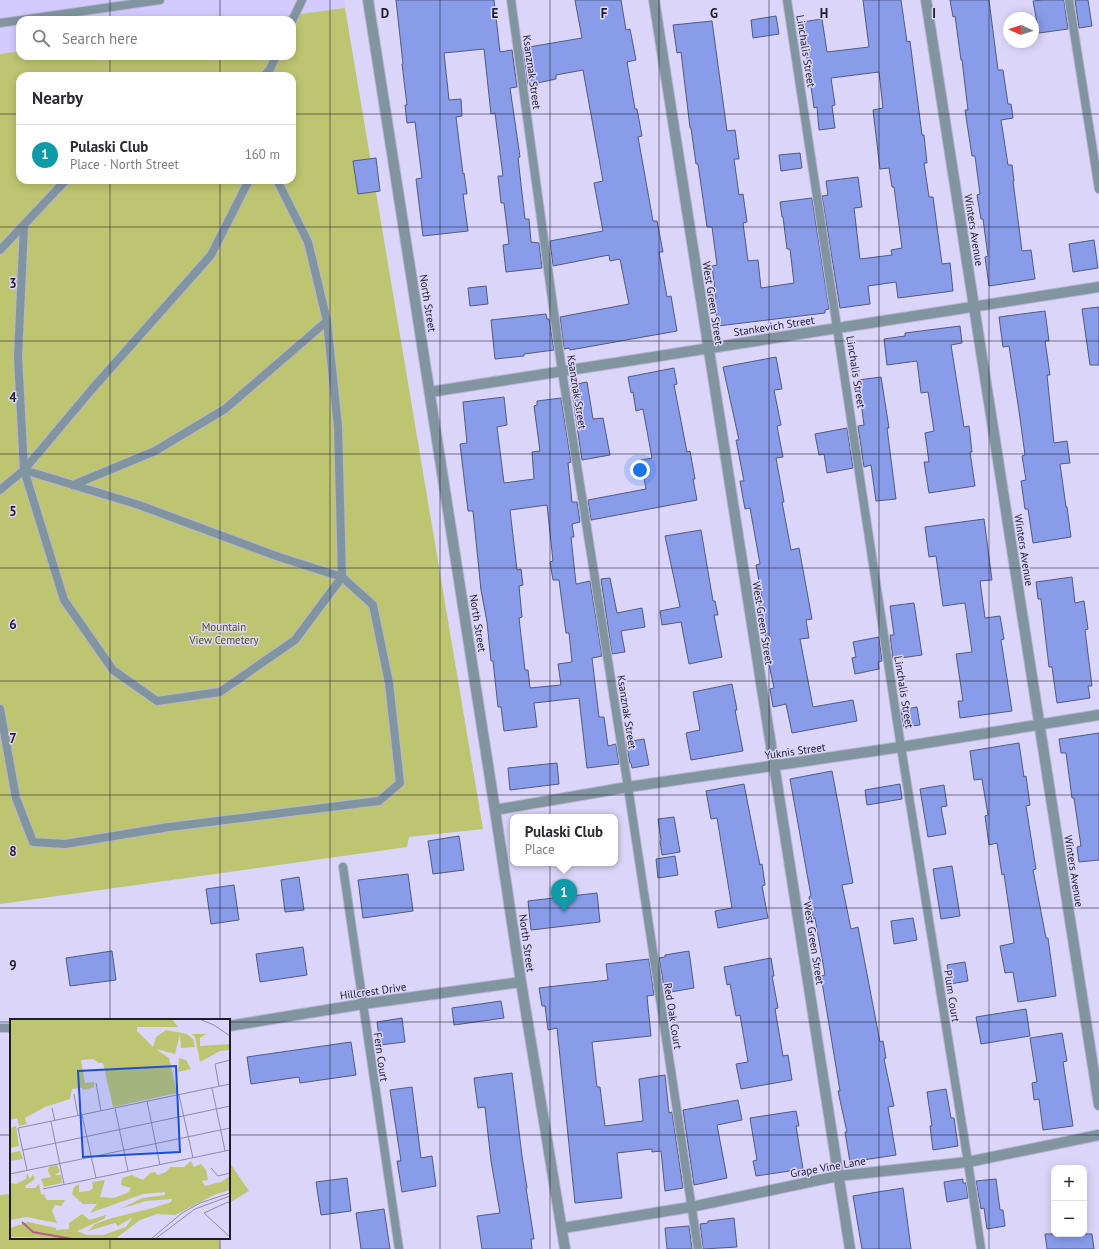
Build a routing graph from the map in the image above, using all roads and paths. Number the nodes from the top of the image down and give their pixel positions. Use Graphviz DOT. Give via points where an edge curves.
graph roads {
  1 [pos="160,0"];
  2 [pos="302,0"];
  3 [pos="368,0"];
  4 [pos="511,0"];
  5 [pos="654,0"];
  6 [pos="787,0"];
  7 [pos="926,0"];
  8 [pos="1069,0"];
  9 [pos="49,16"];
  10 [pos="294,16"];
  11 [pos="16,21"];
  12 [pos="0,23"];
  13 [pos="274,60"];
  14 [pos="269,72"];
  15 [pos="62,184"];
  16 [pos="247,184"];
  17 [pos="279,184"];
  18 [pos="1099,189"];
  19 [pos="24,225"];
  20 [pos="0,250"];
  21 [pos="1099,287"];
  22 [pos="974,306"];
  23 [pos="327,321"];
  24 [pos="838,328"];
  25 [pos="708,348"];
  26 [pos="562,371"];
  27 [pos="430,392"];
  28 [pos="24,470"];
  29 [pos="73,485"];
  30 [pos="0,490"];
  31 [pos="342,577"];
  32 [pos="0,709"];
  33 [pos="1099,714"];
  34 [pos="1039,724"];
  35 [pos="901,747"];
  36 [pos="774,766"];
  37 [pos="628,787"];
  38 [pos="495,810"];
  39 [pos="343,867"];
  40 [pos="521,982"];
  41 [pos="363,1004"];
  42 [pos="230,1026"];
  43 [pos="1099,1105"];
  44 [pos="1099,1135"];
  45 [pos="968,1162"];
  46 [pos="838,1176"];
  47 [pos="691,1207"];
  48 [pos="563,1228"];
  49 [pos="399,1249"];
  50 [pos="565,1249"];
  51 [pos="698,1249"];
  52 [pos="850,1249"];
  53 [pos="980,1249"];
  1 -- 9 [label="lane"];
  2 -- 10 [label="lane"];
  3 -- 27 [label="street, North Street"];
  4 -- 26 [label="lane, Ksanznak Street"];
  5 -- 25 [label="street, West Green Street"];
  6 -- 24 [label="lane, Linchalis Street"];
  7 -- 22 [label="street, Winters Avenue"];
  8 -- 18 [label="lane"];
  11 -- 12 [label="lane"];
  13 -- 14 [label="lane"];
  15 -- 19 [label="lane"];
  16 -- 28 [label="lane" via="211,255"];
  17 -- 23 [label="lane" via="308,242"];
  19 -- 20 [label="lane"];
  19 -- 28 [label="lane" via="18,357"];
  21 -- 22 [label="street, Stankevich Street"];
  22 -- 24 [label="street, Stankevich Street"];
  22 -- 34 [label="street, Winters Avenue"];
  23 -- 29 [label="lane" via="225,409 155,451"];
  23 -- 31 [label="lane" via="338,426"];
  24 -- 25 [label="street, Stankevich Street"];
  24 -- 35 [label="lane, Linchalis Street"];
  25 -- 26 [label="street, Stankevich Street"];
  25 -- 36 [label="street, West Green Street"];
  26 -- 27 [label="street, Stankevich Street"];
  26 -- 37 [label="lane, Ksanznak Street"];
  27 -- 38 [label="street, North Street"];
  28 -- 29 [label="lane"];
  28 -- 30 [label="lane"];
  28 -- 31 [label="lane" via="64,600 113,670 157,701 220,692 295,640"];
  29 -- 31 [label="lane" via="139,505 279,557"];
  31 -- 32 [label="lane" via="374,605 389,683 400,783 379,801 169,827 65,844 33,842 16,798"];
  33 -- 34 [label="street, Yuknis Street"];
  34 -- 35 [label="street, Yuknis Street"];
  34 -- 43 [label="street, Winters Avenue"];
  35 -- 36 [label="street, Yuknis Street"];
  35 -- 45 [label="lane, Plum Court"];
  36 -- 37 [label="street, Yuknis Street"];
  36 -- 46 [label="street, West Green Street"];
  37 -- 38 [label="street, Yuknis Street"];
  37 -- 47 [label="lane, Red Oak Court"];
  38 -- 40 [label="street, North Street"];
  39 -- 41 [label="lane, Fern Court"];
  40 -- 41 [label="street, Hillcrest Drive"];
  40 -- 48 [label="street, North Street"];
  41 -- 42 [label="street, Hillcrest Drive"];
  41 -- 49 [label="lane, Fern Court"];
  44 -- 45 [label="street, Grape Vine Lane"];
  45 -- 46 [label="street, Grape Vine Lane"];
  45 -- 53 [label="lane, Plum Court"];
  46 -- 47 [label="street, Grape Vine Lane"];
  46 -- 52 [label="street, West Green Street"];
  47 -- 48 [label="street, Grape Vine Lane"];
  47 -- 51 [label="lane, Red Oak Court"];
  48 -- 50 [label="street, North Street"];
}
